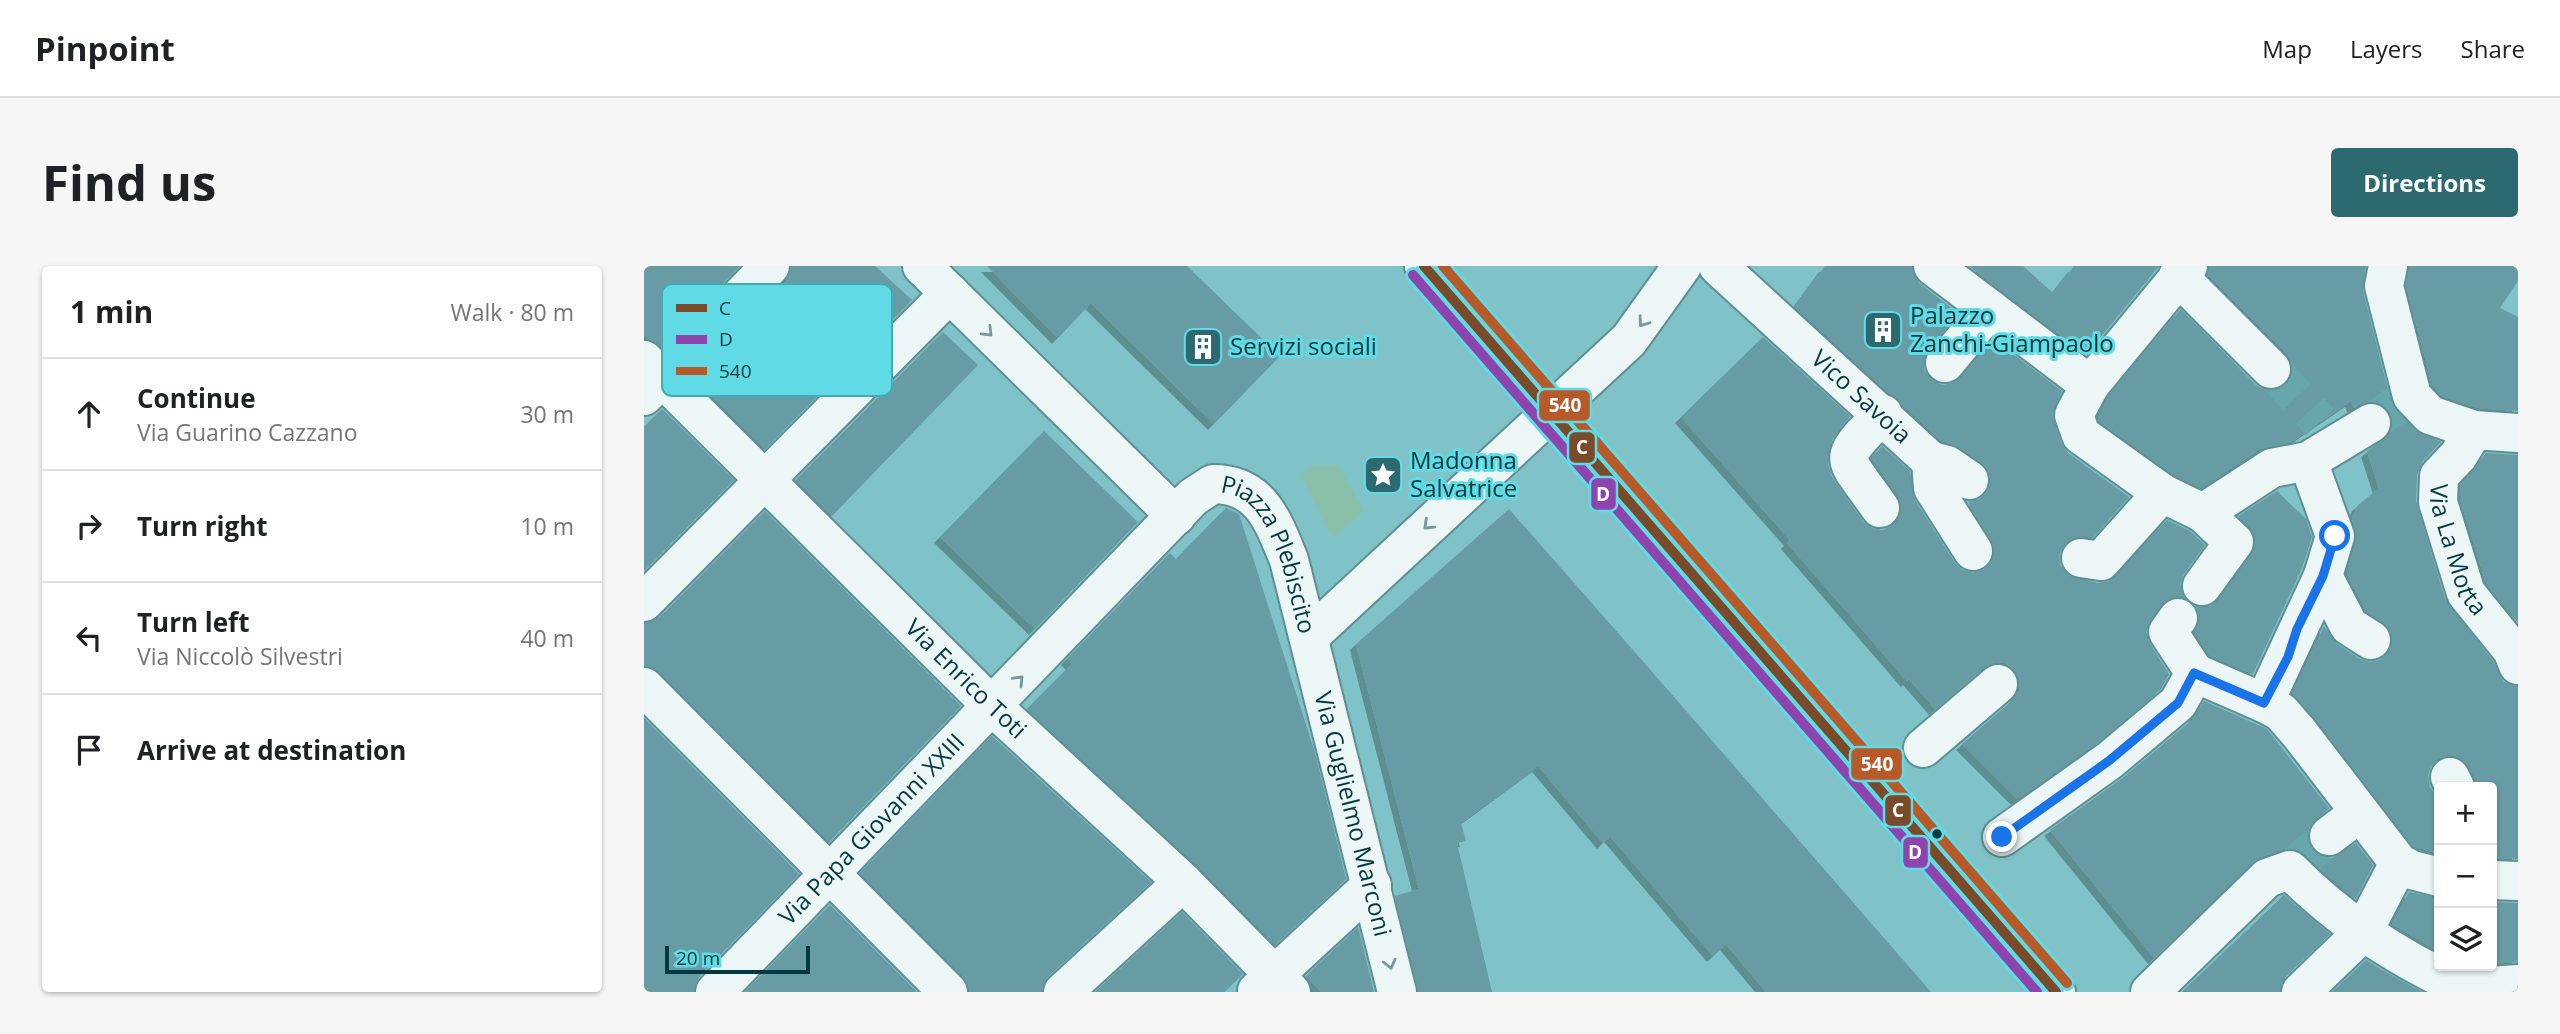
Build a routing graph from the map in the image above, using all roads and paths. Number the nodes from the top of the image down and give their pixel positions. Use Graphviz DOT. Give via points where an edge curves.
graph roads {
  1 [pos="770,266"];
  2 [pos="922,266"];
  3 [pos="1424,266"];
  4 [pos="1682,266"];
  5 [pos="1718,266"];
  6 [pos="1933,266"];
  7 [pos="2388,266"];
  8 [pos="2183,271"];
  9 [pos="751,284"];
  10 [pos="950,293"];
  11 [pos="1990,309"];
  12 [pos="892,351"];
  13 [pos="1945,363"];
  14 [pos="2270,369"];
  15 [pos="2090,385"];
  16 [pos="670,396"];
  17 [pos="847,396"];
  18 [pos="2394,407"];
  19 [pos="1550,412"];
  20 [pos="1883,414"];
  21 [pos="2474,430"];
  22 [pos="2518,433"];
  23 [pos="2322,443"];
  24 [pos="1931,461"];
  25 [pos="763,480"];
  26 [pos="1969,480"];
  27 [pos="2162,493"];
  28 [pos="1880,508"];
  29 [pos="2203,513"];
  30 [pos="1176,516"];
  31 [pos="1973,551"];
  32 [pos="2081,558"];
  33 [pos="2323,576"];
  34 [pos="2202,586"];
  35 [pos="644,602"];
  36 [pos="2178,618"];
  37 [pos="1310,636"];
  38 [pos="2371,640"];
  39 [pos="2518,665"];
  40 [pos="2194,673"];
  41 [pos="1998,684"];
  42 [pos="644,687"];
  43 [pos="2264,703"];
  44 [pos="993,707"];
  45 [pos="1923,748"];
  46 [pos="2002,837"];
  47 [pos="2399,863"];
  48 [pos="830,875"];
  49 [pos="2434,876"];
  50 [pos="2497,880"];
  51 [pos="2518,881"];
  52 [pos="1183,882"];
  53 [pos="1372,885"];
  54 [pos="2363,932"];
  55 [pos="2518,984"];
  56 [pos="1273,986"];
  57 [pos="2461,990"];
  58 [pos="715,992"];
  59 [pos="948,992"];
  60 [pos="1063,992"];
  61 [pos="1396,992"];
  62 [pos="2056,992"];
  63 [pos="2150,992"];
  64 [pos="2301,992"];
  1 -- 9 [label="street"];
  2 -- 10 [label="street, Piazza Plebiscito"];
  3 -- 19 [label="street"];
  4 -- 19 [label="street, Piazza Plebiscito, one-way" via="1629,340"];
  5 -- 20 [label="street, Vico Savoia"];
  6 -- 11 [label="street"];
  7 -- 18 [label="street" via="2384,286"];
  8 -- 14 [label="street"];
  8 -- 15 [label="street"];
  10 -- 12 [label="street"];
  10 -- 30 [label="street, Piazza Plebiscito, one-way"];
  11 -- 13 [label="street"];
  11 -- 15 [label="street"];
  15 -- 27 [label="street" via="2074,415 2081,435"];
  16 -- 25 [label="street, Via Enrico Toti"];
  17 -- 25 [label="street"];
  18 -- 21 [label="street"];
  18 -- 23 [label="street"];
  19 -- 37 [label="street, Piazza Plebiscito, one-way"];
  19 -- 62 [label="street"];
  20 -- 24 [label="street, Vico Savoia"];
  20 -- 28 [label="street" via="1849,449 1848,461"];
  21 -- 22 [label="street"];
  21 -- 39 [label="street, Via La Motta" via="2439,476 2438,502 2466,593 2512,650"];
  23 -- 29 [label="street"];
  23 -- 33 [label="street" via="2335,536"];
  24 -- 26 [label="street" via="1947,465"];
  24 -- 31 [label="street, Vico Savoia" via="1933,488"];
  25 -- 35 [label="street"];
  25 -- 44 [label="street, Via Enrico Toti"];
  27 -- 29 [label="street"];
  27 -- 32 [label="street" via="2101,561"];
  29 -- 34 [label="street" via="2234,542"];
  30 -- 37 [label="street, Piazza Plebiscito" via="1213,484 1244,489 1278,532"];
  44 -- 30 [label="street, Via Papa Giovanni XXIII, one-way"];
  33 -- 38 [label="street" via="2349,626"];
  33 -- 43 [label="street"];
  36 -- 40 [label="street" via="2168,632"];
  37 -- 53 [label="street, Via Guglielmo Marconi"];
  40 -- 43 [label="street"];
  40 -- 46 [label="street" via="2178,703 2110,760"];
  41 -- 45 [label="street"];
  42 -- 48 [label="street"];
  43 -- 47 [label="street" via="2281,712 2300,734 2343,825"];
  44 -- 48 [label="street, Via Papa Giovanni XXIII"];
  44 -- 52 [label="street, Via Enrico Toti"];
  47 -- 49 [label="street"];
  47 -- 54 [label="street"];
  48 -- 58 [label="street, Via Papa Giovanni XXIII"];
  48 -- 59 [label="street"];
  50 -- 51 [label="street"];
  52 -- 56 [label="street, Via Enrico Toti"];
  52 -- 60 [label="street"];
  53 -- 56 [label="street"];
  53 -- 61 [label="street, Via Guglielmo Marconi, one-way"];
  54 -- 57 [label="street"];
  54 -- 63 [label="street" via="2290,870 2267,878"];
  54 -- 64 [label="street"];
  55 -- 57 [label="street"];
}
